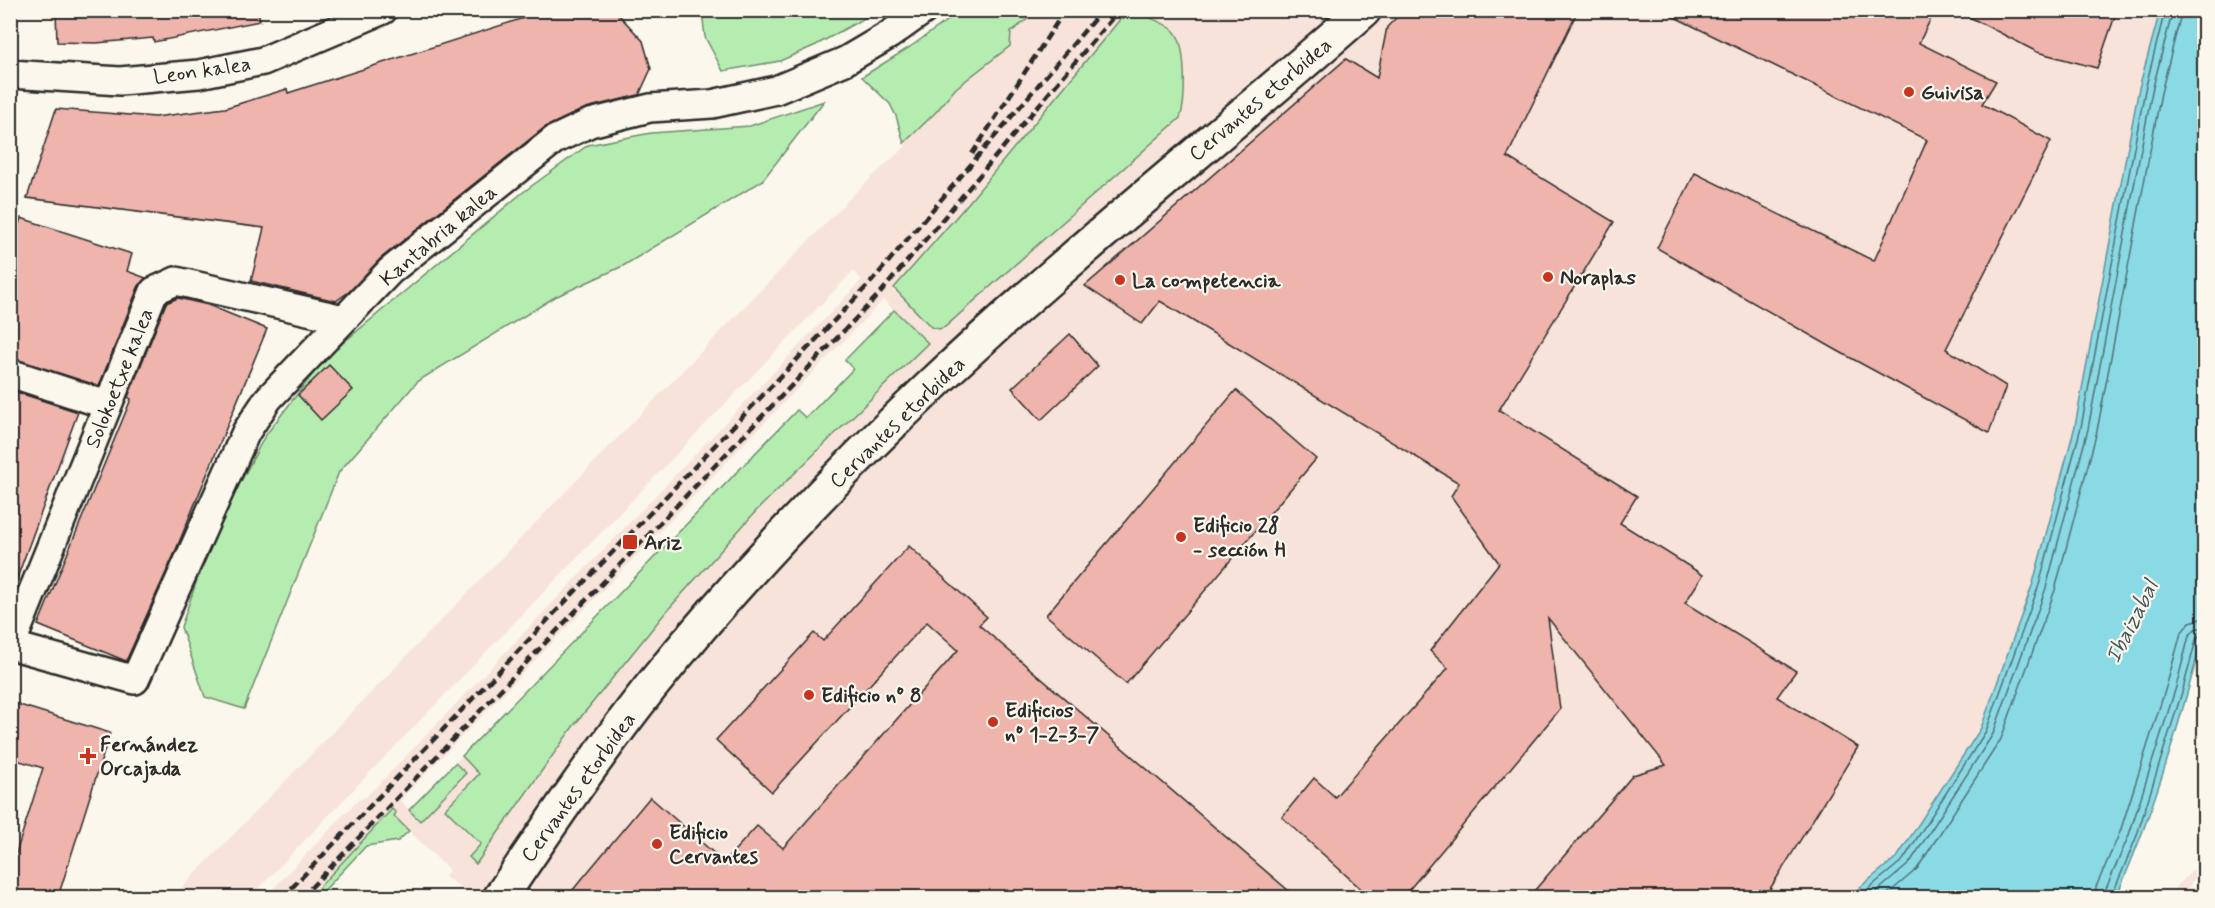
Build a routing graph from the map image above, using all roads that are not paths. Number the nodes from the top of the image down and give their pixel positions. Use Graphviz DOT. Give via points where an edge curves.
graph roads {
  1 [pos="383,10"];
  2 [pos="924,10"];
  3 [pos="1364,10"];
  4 [pos="10,74"];
  5 [pos="343,320"];
  6 [pos="10,373"];
  7 [pos="107,405"];
  8 [pos="11,645"];
  9 [pos="500,897"];
  1 -- 4 [label="street, Leon kalea" via="263,61 199,74 120,81"];
  2 -- 5 [label="street, Kantabria kalea" via="845,61 776,90 712,104 640,110 590,123 554,140 390,272"];
  3 -- 9 [label="street, Cervantes etorbidea" via="934,383 836,480 756,565 649,690"];
  5 -- 7 [label="street, Solokoetxe kalea" via="176,281 154,291"];
  5 -- 8 [label="street, Kantabria kalea" via="268,399 246,432 135,681"];
  6 -- 7 [label="street"];
  7 -- 8 [label="street, Solokoetxe kalea"];
}
